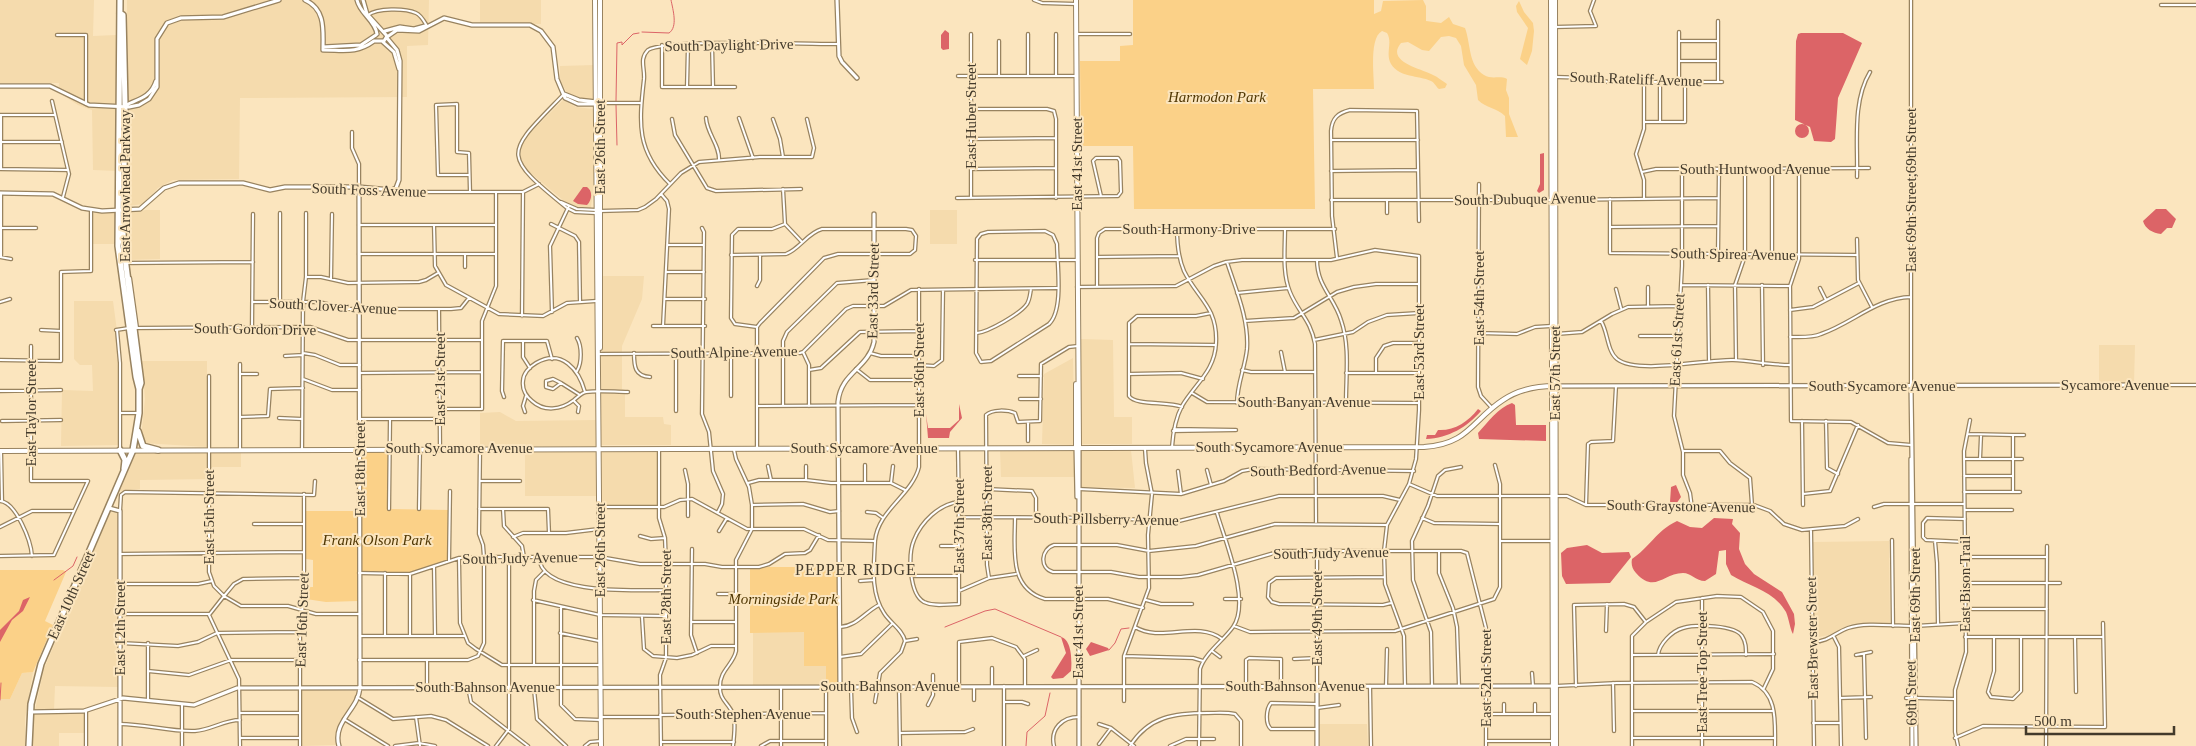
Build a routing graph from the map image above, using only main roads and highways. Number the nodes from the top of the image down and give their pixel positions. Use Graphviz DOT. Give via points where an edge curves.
graph roads {
  1 [pos="120,0"];
  2 [pos="595,0"];
  3 [pos="600,0"];
  4 [pos="1551,0"];
  5 [pos="1555,0"];
  6 [pos="1076,2"];
  7 [pos="1553,77"];
  8 [pos="597,103"];
  9 [pos="1553,200"];
  10 [pos="121,211"];
  11 [pos="598,211"];
  12 [pos="133,328"];
  13 [pos="599,354"];
  14 [pos="1553,386"];
  15 [pos="138,426"];
  16 [pos="1077,447"];
  17 [pos="599,448"];
  18 [pos="113,450"];
  19 [pos="133,450"];
  20 [pos="158,450"];
  21 [pos="1,451"];
  22 [pos="121,452"];
  23 [pos="124,474"];
  24 [pos="1554,496"];
  25 [pos="1554,686"];
  26 [pos="601,743"];
  27 [pos="29,746"];
  28 [pos="1554,746"];
  1 -- 10 [label="main road, East Arrowhead Parkway" via="124,105"];
  2 -- 8 [label="main road, East 26th Street"];
  3 -- 8 [label="main road, East 26th Street"];
  4 -- 7 [label="main road, East 57th Street"];
  5 -- 7 [label="main road, East 57th Street"];
  6 -- 16 [label="main road, East 41st Street"];
  7 -- 9 [label="main road, East 57th Street"];
  8 -- 11 [label="main road, East 26th Street"];
  9 -- 14 [label="main road, East 57th Street"];
  9 -- 14 [label="main road, East 57th Street"];
  10 -- 12 [label="main road, East Arrowhead Parkway"];
  10 -- 12 [label="main road, East Arrowhead Parkway" via="120,263"];
  11 -- 13 [label="main road, East 26th Street"];
  11 -- 13 [label="main road, East 26th Street"];
  12 -- 15 [label="main road, East Arrowhead Parkway" via="139,389"];
  13 -- 17 [label="main road, East 26th Street"];
  14 -- 16 [label="main road, South Sycamore Avenue" via="1521,390 1492,408 1458,438 1438,445"];
  14 -- 24 [label="main road, East 57th Street"];
  15 -- 19 [label="main road, East Arrowhead Parkway"];
  15 -- 20 [label="main road" via="143,446"];
  16 -- 17 [label="main road, South Sycamore Avenue"];
  17 -- 20 [label="main road, South Sycamore Avenue"];
  17 -- 26 [label="main road, East 26th Street"];
  18 -- 21 [label="main road"];
  18 -- 22 [label="main road"];
  19 -- 20 [label="main road, South Sycamore Avenue"];
  19 -- 22 [label="main road, South Sycamore Avenue"];
  19 -- 23 [label="main road, East 10th Street"];
  22 -- 23 [label="main road" via="125,460"];
  23 -- 27 [label="main road, East 10th Street" via="41,664 30,712"];
  24 -- 25 [label="main road, East 57th Street"];
  24 -- 25 [label="main road, East 57th Street"];
  25 -- 28 [label="main road, East 57th Street"];
  25 -- 28 [label="main road, East 57th Street"];
}
